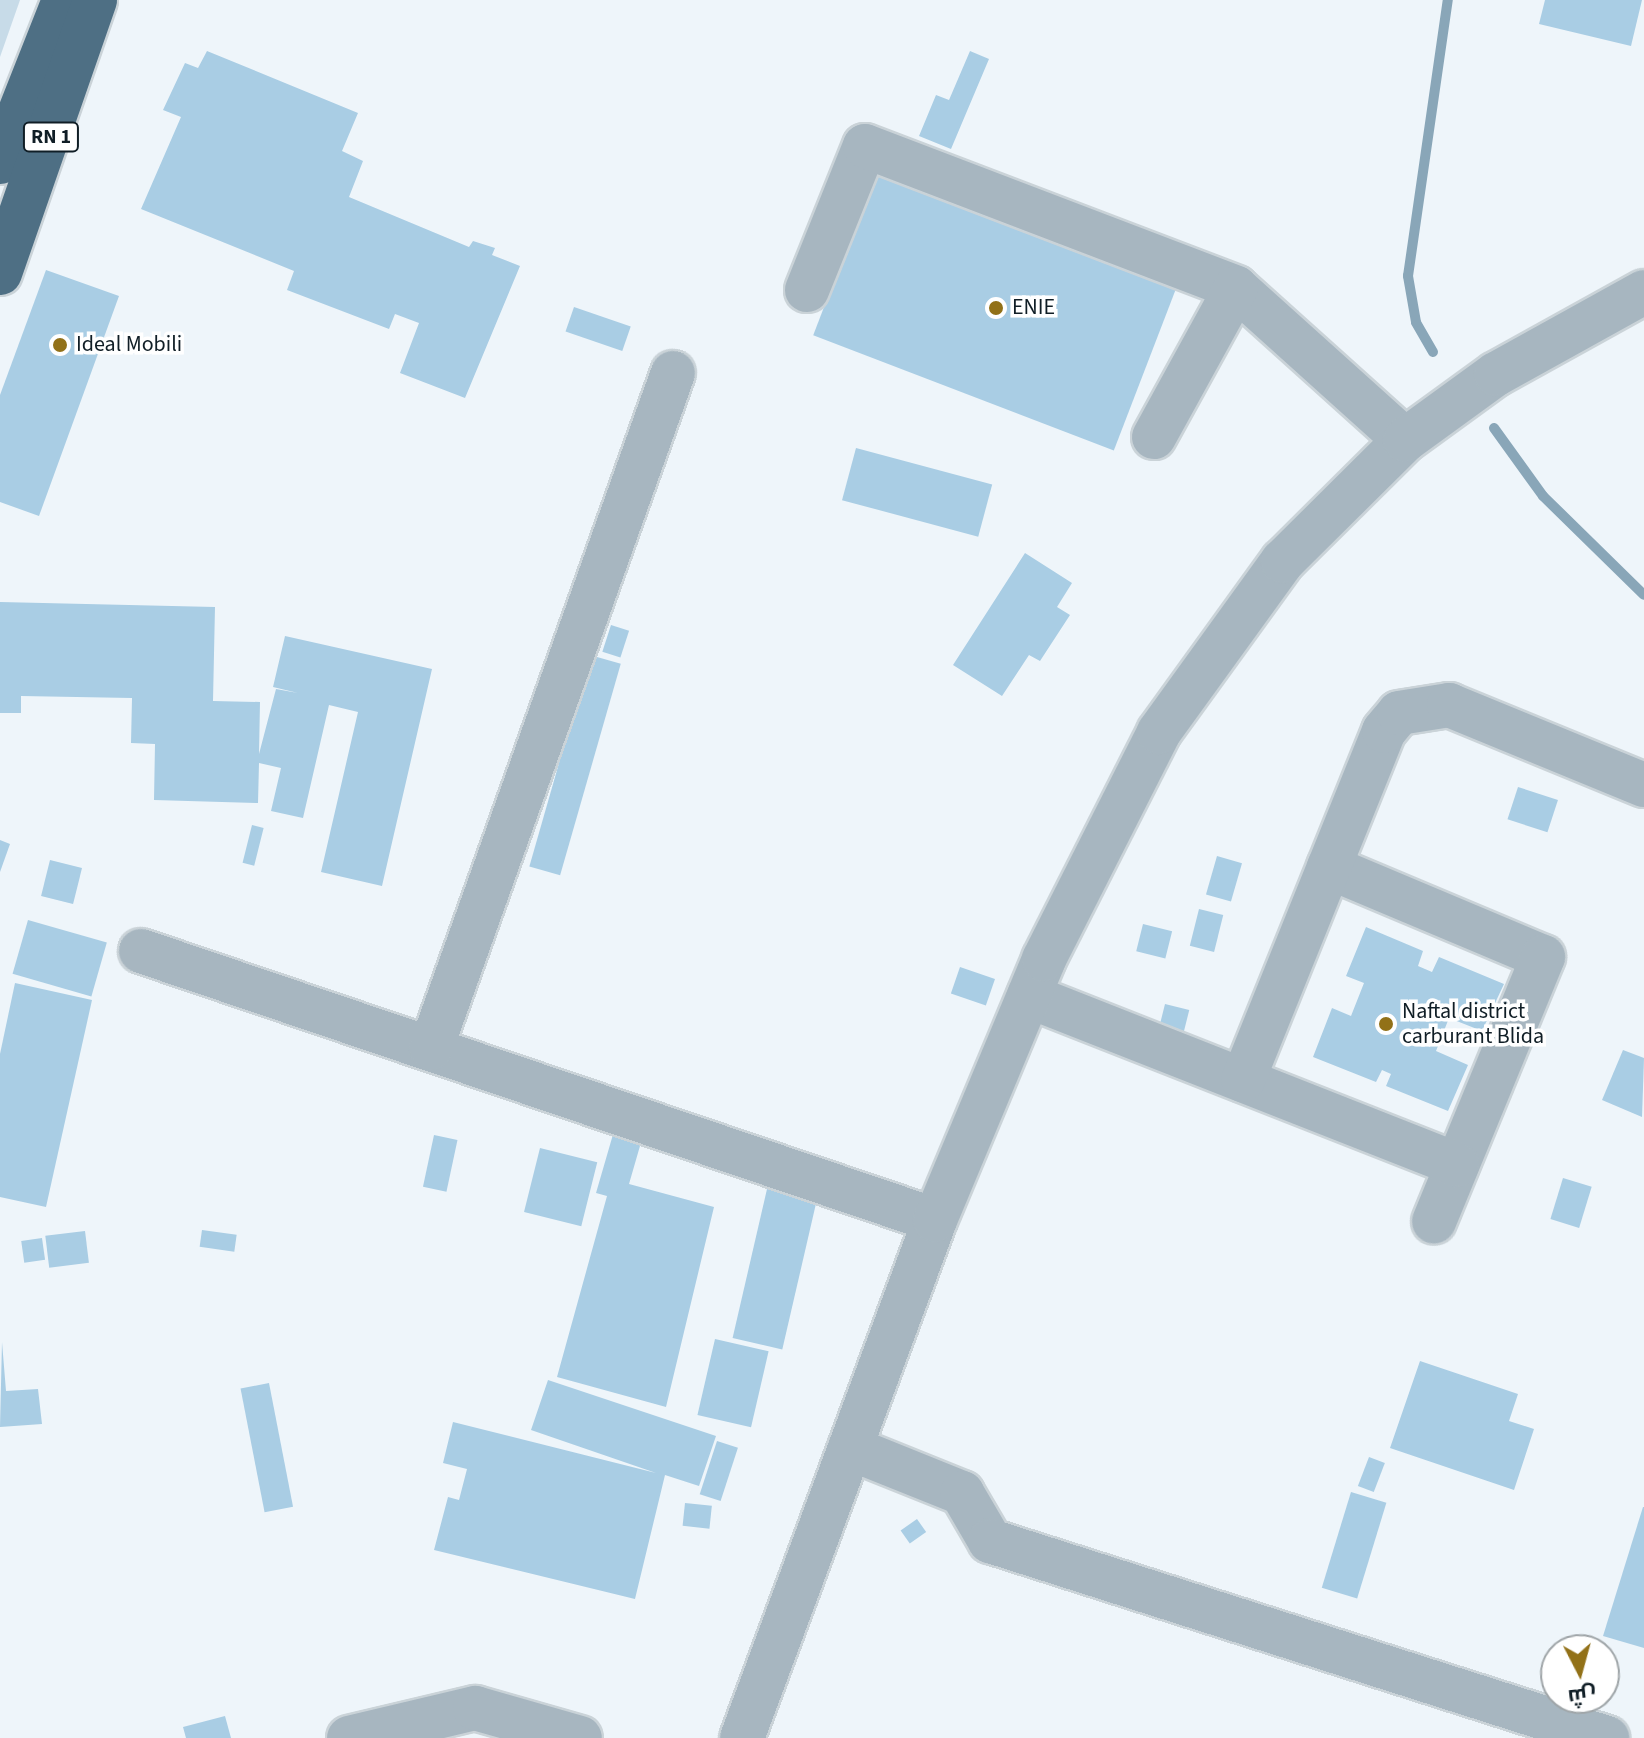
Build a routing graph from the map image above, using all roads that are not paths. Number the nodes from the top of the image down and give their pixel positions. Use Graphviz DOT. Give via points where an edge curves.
graph roads {
  1 [pos="64,0"];
  2 [pos="95,0"];
  3 [pos="0,162"];
  4 [pos="0,273"];
  5 [pos="1236,288"];
  6 [pos="807,290"];
  7 [pos="1644,292"];
  8 [pos="673,373"];
  9 [pos="1154,437"];
  10 [pos="1405,440"];
  11 [pos="1644,785"];
  12 [pos="1329,867"];
  13 [pos="141,951"];
  14 [pos="1029,996"];
  15 [pos="431,1048"];
  16 [pos="1243,1080"];
  17 [pos="1457,1165"];
  18 [pos="935,1220"];
  19 [pos="1434,1221"];
  20 [pos="850,1448"];
  21 [pos="349,1738"];
  22 [pos="580,1738"];
  23 [pos="742,1738"];
  24 [pos="1607,1738"];
  1 -- 3 [label="highway, RN 1"];
  2 -- 4 [label="highway, RN 1"];
  5 -- 6 [label="street" via="865,146"];
  5 -- 9 [label="street"];
  5 -- 10 [label="street"];
  7 -- 10 [label="street" via="1496,374"];
  8 -- 15 [label="street"];
  10 -- 14 [label="street" via="1283,561 1159,732 1123,792"];
  11 -- 12 [label="street" via="1460,709 1421,704 1399,713 1384,731"];
  12 -- 16 [label="street"];
  12 -- 17 [label="street" via="1543,957"];
  13 -- 15 [label="street"];
  14 -- 16 [label="street"];
  14 -- 18 [label="street"];
  15 -- 18 [label="street"];
  16 -- 17 [label="street"];
  17 -- 19 [label="street"];
  18 -- 20 [label="street"];
  20 -- 23 [label="street"];
  20 -- 24 [label="street" via="962,1493 990,1541"];
  21 -- 22 [label="street" via="475,1708"];
}
